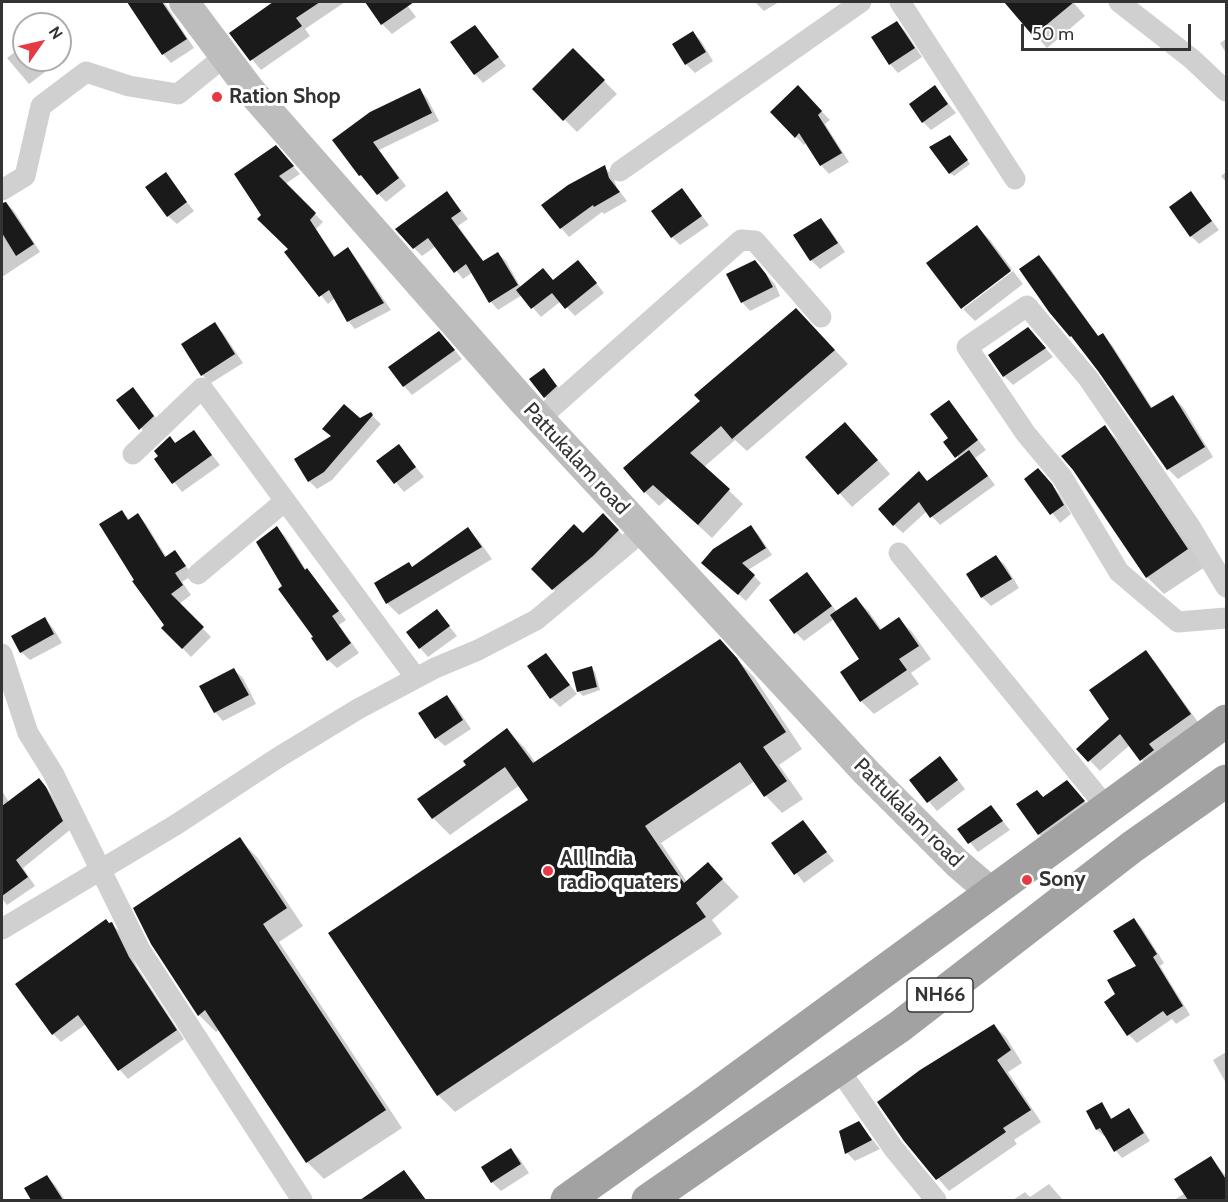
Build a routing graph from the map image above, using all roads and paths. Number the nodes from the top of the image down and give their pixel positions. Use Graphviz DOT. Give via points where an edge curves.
graph roads {
  1 [pos="184,2"];
  2 [pos="861,2"];
  3 [pos="900,2"];
  4 [pos="1119,2"];
  5 [pos="225,56"];
  6 [pos="1227,91"];
  7 [pos="620,171"];
  8 [pos="1015,179"];
  9 [pos="2,190"];
  10 [pos="821,317"];
  11 [pos="539,419"];
  12 [pos="133,454"];
  13 [pos="285,501"];
  14 [pos="643,531"];
  15 [pos="899,553"];
  16 [pos="198,574"];
  17 [pos="1227,587"];
  18 [pos="1227,618"];
  19 [pos="2,654"];
  20 [pos="416,678"];
  21 [pos="1227,721"];
  22 [pos="1227,781"];
  23 [pos="1107,808"];
  24 [pos="101,870"];
  25 [pos="992,893"];
  26 [pos="2,929"];
  27 [pos="838,1068"];
  28 [pos="302,1200"];
  29 [pos="567,1200"];
  30 [pos="648,1200"];
  31 [pos="936,1200"];
  1 -- 5 [label="main road, Pattukalam road"];
  2 -- 7 [label="street"];
  3 -- 8 [label="street"];
  4 -- 6 [label="street"];
  5 -- 9 [label="street" via="178,93 129,86 86,72 41,106 25,176"];
  5 -- 11 [label="main road, Pattukalam road" via="328,182"];
  10 -- 11 [label="street" via="755,241 741,240"];
  11 -- 14 [label="main road, Pattukalam road"];
  12 -- 13 [label="street" via="202,388"];
  13 -- 16 [label="street"];
  13 -- 20 [label="street"];
  14 -- 20 [label="street" via="536,620"];
  14 -- 25 [label="main road, Pattukalam road" via="867,773"];
  15 -- 23 [label="street"];
  17 -- 18 [label="street" via="1088,378 1027,306 968,347 1026,434 1062,477 1119,572 1178,622"];
  19 -- 24 [label="street" via="27,733 53,773"];
  20 -- 24 [label="street" via="358,709"];
  21 -- 23 [label="highway"];
  22 -- 27 [label="highway, NH66" via="1132,847 899,1027"];
  23 -- 25 [label="highway"];
  24 -- 26 [label="street"];
  24 -- 28 [label="street" via="159,980"];
  25 -- 29 [label="highway"];
  27 -- 30 [label="highway, NH66"];
  27 -- 31 [label="street" via="894,1149"];
}
